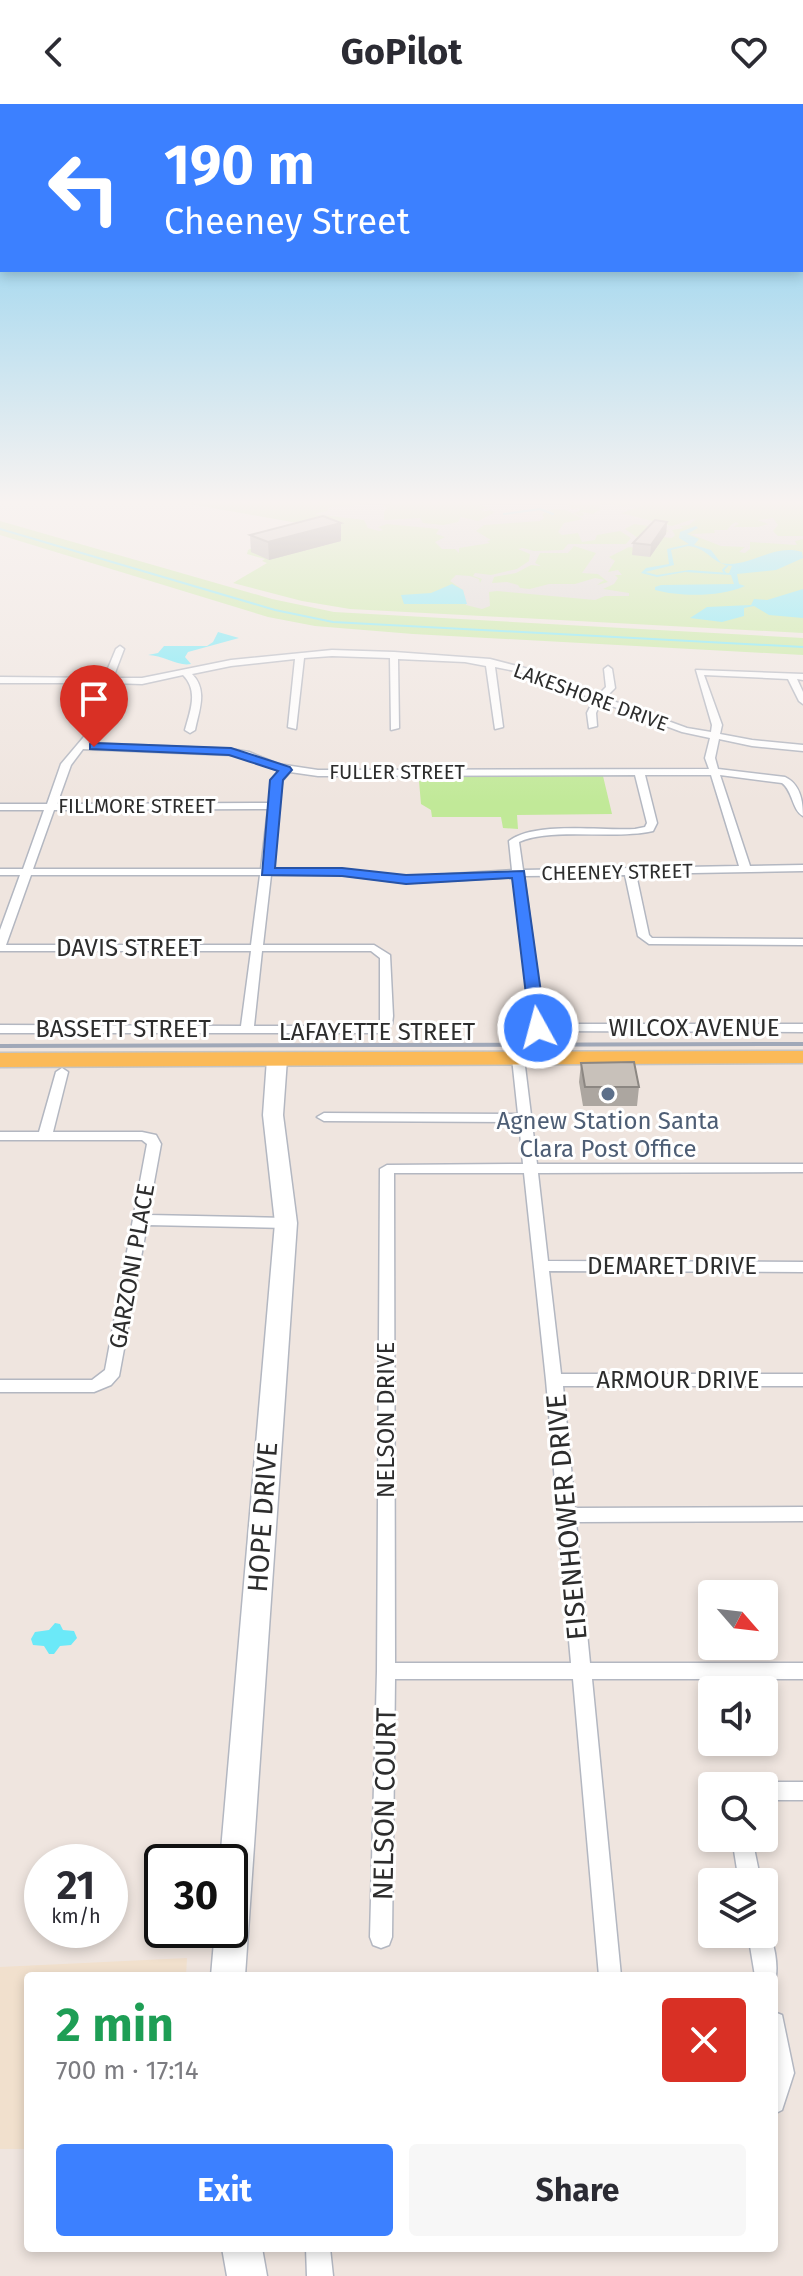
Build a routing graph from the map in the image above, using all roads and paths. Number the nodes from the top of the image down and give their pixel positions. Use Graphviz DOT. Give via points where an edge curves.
graph roads {
  1 [pos="120,649"];
  2 [pos="394,655"];
  3 [pos="300,656"];
  4 [pos="490,662"];
  5 [pos="608,669"];
  6 [pos="187,674"];
  7 [pos="791,677"];
  8 [pos="803,677"];
  9 [pos="0,680"];
  10 [pos="106,684"];
  11 [pos="0,687"];
  12 [pos="598,699"];
  13 [pos="803,701"];
  14 [pos="592,726"];
  15 [pos="293,727"];
  16 [pos="498,727"];
  17 [pos="394,728"];
  18 [pos="190,730"];
  19 [pos="716,736"];
  20 [pos="83,746"];
  21 [pos="803,748"];
  22 [pos="286,770"];
  23 [pos="715,771"];
  24 [pos="639,772"];
  25 [pos="274,806"];
  26 [pos="0,807"];
  27 [pos="49,807"];
  28 [pos="803,813"];
  29 [pos="745,868"];
  30 [pos="803,868"];
  31 [pos="0,872"];
  32 [pos="26,872"];
  33 [pos="267,872"];
  34 [pos="630,872"];
  35 [pos="519,874"];
  36 [pos="803,942"];
  37 [pos="0,947"];
  38 [pos="257,948"];
  39 [pos="803,1028"];
  40 [pos="0,1029"];
  41 [pos="247,1029"];
  42 [pos="803,1057"];
  43 [pos="0,1060"];
  44 [pos="277,1064"];
  45 [pos="519,1064"];
  46 [pos="0,1072"];
  47 [pos="62,1072"];
  48 [pos="324,1117"];
  49 [pos="524,1118"];
  50 [pos="0,1136"];
  51 [pos="45,1136"];
  52 [pos="529,1168"];
  53 [pos="803,1168"];
  54 [pos="139,1220"];
  55 [pos="286,1223"];
  56 [pos="540,1266"];
  57 [pos="803,1267"];
  58 [pos="554,1380"];
  59 [pos="803,1380"];
  60 [pos="0,1386"];
  61 [pos="803,1514"];
  62 [pos="565,1515"];
  63 [pos="579,1670"];
  64 [pos="386,1671"];
  65 [pos="803,1671"];
  66 [pos="778,1791"];
  67 [pos="803,1791"];
  68 [pos="381,1937"];
  69 [pos="761,1948"];
  70 [pos="228,1972"];
  71 [pos="610,1972"];
  72 [pos="765,1972"];
  73 [pos="778,2048"];
  74 [pos="778,2088"];
  75 [pos="243,2252"];
  76 [pos="318,2252"];
  77 [pos="247,2276"];
  78 [pos="320,2276"];
  1 -- 10 [label="street"];
  2 -- 3 [label="street, LAKESHORE DRIVE"];
  2 -- 4 [label="street, LAKESHORE DRIVE"];
  2 -- 17 [label="street"];
  3 -- 6 [label="street, LAKESHORE DRIVE"];
  3 -- 15 [label="street"];
  4 -- 12 [label="street, LAKESHORE DRIVE" via="515,664"];
  4 -- 16 [label="street"];
  5 -- 12 [label="street" via="611,688"];
  6 -- 10 [label="street, LAKESHORE DRIVE" via="159,684"];
  6 -- 18 [label="street" via="198,688"];
  7 -- 8 [label="street"];
  7 -- 13 [label="street"];
  7 -- 19 [label="street" via="699,672"];
  9 -- 10 [label="street, LAKESHORE DRIVE"];
  10 -- 11 [label="street, LAKESHORE DRIVE"];
  10 -- 20 [label="street"];
  12 -- 14 [label="street" via="589,712"];
  12 -- 19 [label="street, LAKESHORE DRIVE"];
  19 -- 21 [label="street, LAKESHORE DRIVE"];
  19 -- 23 [label="street" via="710,753"];
  20 -- 22 [label="street, FULLER STREET" via="231,752"];
  20 -- 27 [label="street" via="66,764"];
  22 -- 24 [label="street, FULLER STREET"];
  22 -- 25 [label="street" via="277,780"];
  23 -- 24 [label="street, FULLER STREET"];
  23 -- 28 [label="street, FULLER STREET" via="785,780"];
  23 -- 29 [label="street"];
  24 -- 35 [label="street" via="649,829 521,835 514,841"];
  25 -- 27 [label="street, FILLMORE STREET"];
  25 -- 33 [label="street"];
  26 -- 27 [label="street, FILLMORE STREET"];
  27 -- 32 [label="street"];
  29 -- 30 [label="street, CHEENEY STREET"];
  29 -- 34 [label="street, CHEENEY STREET"];
  31 -- 32 [label="street, CHEENEY STREET"];
  32 -- 33 [label="street, CHEENEY STREET"];
  32 -- 37 [label="street"];
  33 -- 35 [label="street, CHEENEY STREET" via="342,872 406,880"];
  33 -- 38 [label="street"];
  34 -- 35 [label="street, CHEENEY STREET"];
  34 -- 36 [label="street" via="649,941"];
  35 -- 39 [label="street, WILCOX AVENUE" via="538,1028"];
  37 -- 38 [label="street, DAVIS STREET"];
  38 -- 41 [label="street"];
  38 -- 41 [label="street, DAVIS STREET" via="382,952 387,1016 378,1030"];
  40 -- 41 [label="street, BASSETT STREET"];
  42 -- 45 [label="main road, LAFAYETTE STREET"];
  43 -- 44 [label="main road, LAFAYETTE STREET"];
  44 -- 45 [label="main road, LAFAYETTE STREET"];
  44 -- 47 [label="main road, LAFAYETTE STREET"];
  44 -- 55 [label="street, HOPE DRIVE" via="273,1115"];
  45 -- 49 [label="street, EISENHOWER DRIVE"];
  46 -- 47 [label="main road, LAFAYETTE STREET"];
  47 -- 51 [label="street"];
  48 -- 49 [label="street"];
  49 -- 52 [label="street, EISENHOWER DRIVE"];
  50 -- 51 [label="street"];
  51 -- 54 [label="street, GARZONI PLACE" via="151,1138"];
  52 -- 53 [label="street"];
  52 -- 56 [label="street, EISENHOWER DRIVE"];
  52 -- 64 [label="street, NELSON DRIVE" via="387,1169"];
  54 -- 55 [label="street"];
  54 -- 60 [label="street, GARZONI PLACE" via="113,1372 94,1386"];
  55 -- 70 [label="street, HOPE DRIVE"];
  56 -- 57 [label="street, DEMARET DRIVE"];
  56 -- 58 [label="street, EISENHOWER DRIVE"];
  58 -- 59 [label="street, ARMOUR DRIVE"];
  58 -- 62 [label="street, EISENHOWER DRIVE"];
  61 -- 62 [label="street"];
  62 -- 63 [label="street, EISENHOWER DRIVE"];
  63 -- 64 [label="street"];
  63 -- 65 [label="street"];
  63 -- 71 [label="street, EISENHOWER DRIVE"];
  64 -- 68 [label="street, NELSON COURT"];
  66 -- 67 [label="street"];
  69 -- 72 [label="street"];
  73 -- 74 [label="street"];
  75 -- 77 [label="street"];
  76 -- 78 [label="street"];
}
